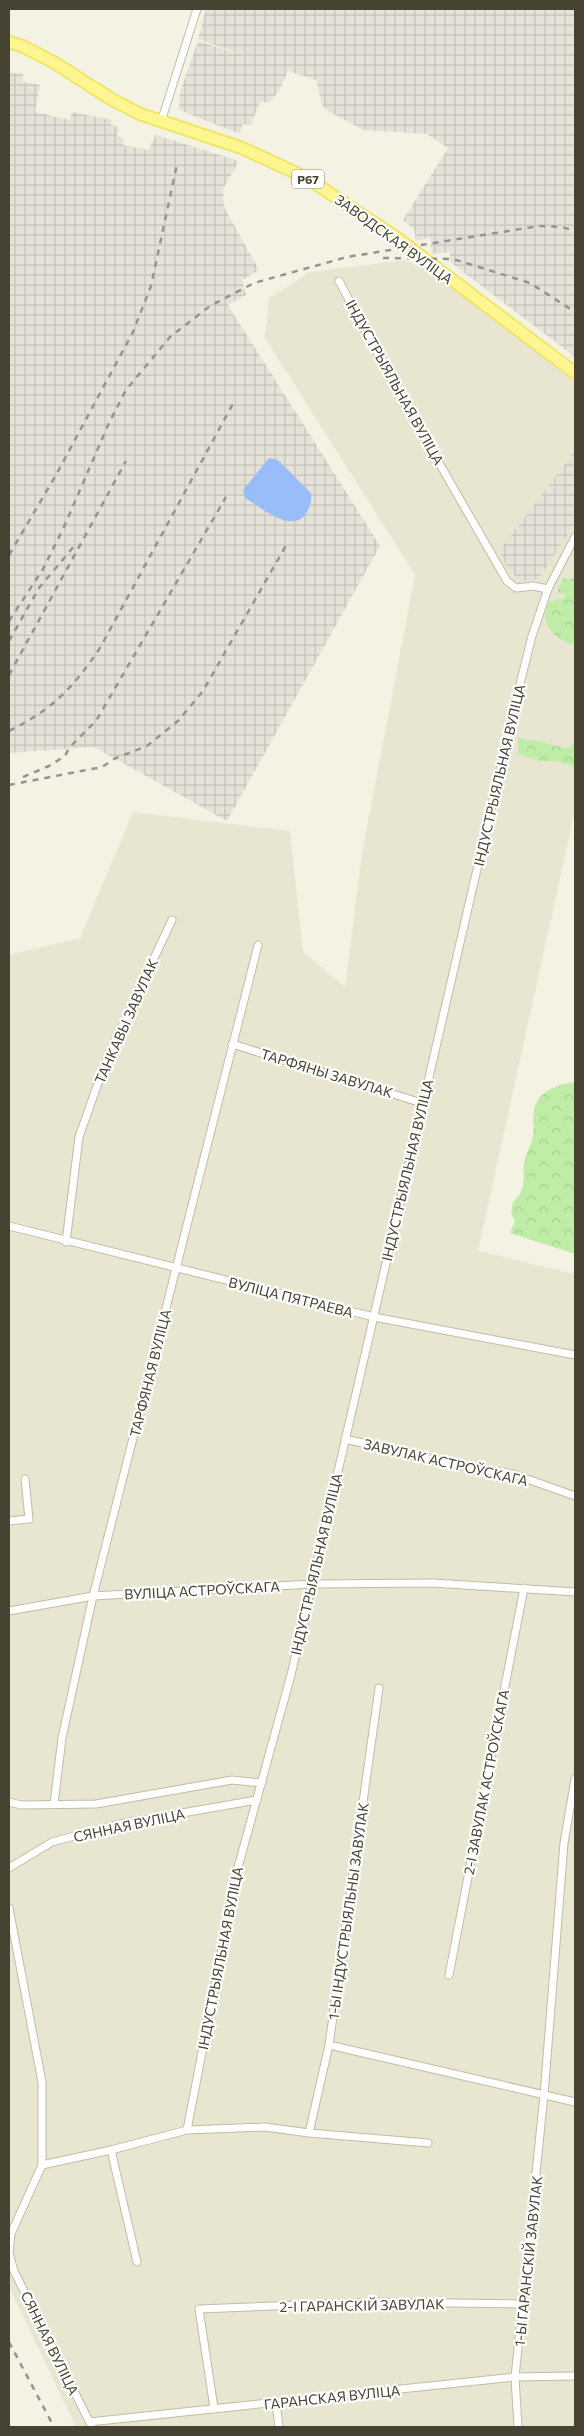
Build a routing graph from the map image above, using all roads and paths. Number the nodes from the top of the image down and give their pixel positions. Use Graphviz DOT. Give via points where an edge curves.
graph roads {
  1 [pos="197,9"];
  2 [pos="9,42"];
  3 [pos="161,122"];
  4 [pos="339,281"];
  5 [pos="575,374"];
  6 [pos="575,537"];
  7 [pos="548,589"];
  8 [pos="172,920"];
  9 [pos="258,945"];
  10 [pos="232,1044"];
  11 [pos="422,1103"];
  12 [pos="9,1226"];
  13 [pos="66,1242"];
  14 [pos="176,1269"];
  15 [pos="374,1317"];
  16 [pos="575,1355"];
  17 [pos="345,1439"];
  18 [pos="25,1479"];
  19 [pos="575,1496"];
  20 [pos="9,1521"];
  21 [pos="312,1584"];
  22 [pos="524,1588"];
  23 [pos="575,1592"];
  24 [pos="93,1596"];
  25 [pos="9,1610"];
  26 [pos="379,1688"];
  27 [pos="575,1779"];
  28 [pos="262,1784"];
  29 [pos="257,1800"];
  30 [pos="9,1802"];
  31 [pos="54,1804"];
  32 [pos="9,1868"];
  33 [pos="9,1908"];
  34 [pos="448,1975"];
  35 [pos="329,2045"];
  36 [pos="544,2095"];
  37 [pos="575,2102"];
  38 [pos="187,2130"];
  39 [pos="309,2133"];
  40 [pos="428,2143"];
  41 [pos="111,2150"];
  42 [pos="42,2165"];
  43 [pos="137,2262"];
  44 [pos="524,2304"];
  45 [pos="575,2376"];
  46 [pos="515,2377"];
  47 [pos="276,2403"];
  48 [pos="214,2408"];
  49 [pos="90,2424"];
  50 [pos="279,2427"];
  51 [pos="518,2427"];
  1 -- 3 [label="street"];
  2 -- 3 [label="main road, ЗАВОДСКАЯ ВУЛІЦА / Р67" via="55,63 111,99"];
  3 -- 5 [label="main road, ЗАВОДСКАЯ ВУЛІЦА / Р67" via="242,148 307,178 410,247"];
  4 -- 7 [label="street, ІНДУСТРЫЯЛЬНАЯ ВУЛІЦА" via="397,390 507,581 516,588 533,586"];
  6 -- 7 [label="street"];
  7 -- 11 [label="street, ІНДУСТРЫЯЛЬНАЯ ВУЛІЦА" via="524,670"];
  8 -- 13 [label="street, ТАНКАВЫ ЗАВУЛАК" via="107,1058 79,1137"];
  9 -- 10 [label="street, ТАРФЯНАЯ ВУЛІЦА"];
  10 -- 11 [label="street, ТАРФЯНЫ ЗАВУЛАК"];
  10 -- 14 [label="street, ТАРФЯНАЯ ВУЛІЦА"];
  11 -- 15 [label="street, ІНДУСТРЫЯЛЬНАЯ ВУЛІЦА"];
  12 -- 13 [label="street, ВУЛІЦА ПЯТРАЕВА"];
  13 -- 14 [label="street, ВУЛІЦА ПЯТРАЕВА"];
  14 -- 15 [label="street, ВУЛІЦА ПЯТРАЕВА"];
  14 -- 24 [label="street, ТАРФЯНАЯ ВУЛІЦА"];
  15 -- 16 [label="street, ВУЛІЦА ПЯТРАЕВА"];
  15 -- 17 [label="street, ІНДУСТРЫЯЛЬНАЯ ВУЛІЦА"];
  17 -- 19 [label="street, ЗАВУЛАК АСТРОЎСКАГА" via="451,1464 513,1474"];
  17 -- 21 [label="street, ІНДУСТРЫЯЛЬНАЯ ВУЛІЦА"];
  18 -- 20 [label="street" via="29,1519"];
  21 -- 22 [label="street, ВУЛІЦА АСТРОЎСКАГА" via="433,1582"];
  21 -- 24 [label="street, ВУЛІЦА АСТРОЎСКАГА"];
  21 -- 28 [label="street, ІНДУСТРЫЯЛЬНАЯ ВУЛІЦА"];
  22 -- 23 [label="street, ВУЛІЦА АСТРОЎСКАГА"];
  22 -- 34 [label="street, 2-І ЗАВУЛАК АСТРОЎСКАГА"];
  24 -- 25 [label="street, ВУЛІЦА АСТРОЎСКАГА"];
  24 -- 31 [label="street, ТАРФЯНАЯ ВУЛІЦА" via="62,1738"];
  26 -- 35 [label="street, 1-Ы ІНДУСТРЫЯЛЬНЫ ЗАВУЛАК"];
  27 -- 36 [label="street, 1-Ы ГАРАНСКІЙ ЗАВУЛАК" via="564,1843"];
  28 -- 29 [label="street, ІНДУСТРЫЯЛЬНАЯ ВУЛІЦА"];
  28 -- 31 [label="street, СЯННАЯ ВУЛІЦА" via="232,1780 96,1804"];
  29 -- 32 [label="street, СЯННАЯ ВУЛІЦА" via="120,1824 52,1842"];
  29 -- 38 [label="street, ІНДУСТРЫЯЛЬНАЯ ВУЛІЦА" via="224,1930"];
  30 -- 31 [label="street, СЯННАЯ ВУЛІЦА"];
  33 -- 42 [label="street, СЯННАЯ ВУЛІЦА" via="42,2082"];
  35 -- 36 [label="street"];
  35 -- 39 [label="street, 1-Ы ІНДУСТРЫЯЛЬНЫ ЗАВУЛАК"];
  36 -- 37 [label="street"];
  36 -- 44 [label="street, 1-Ы ГАРАНСКІЙ ЗАВУЛАК"];
  38 -- 39 [label="street" via="265,2127"];
  38 -- 41 [label="street"];
  39 -- 40 [label="street"];
  41 -- 42 [label="street"];
  41 -- 43 [label="street"];
  42 -- 49 [label="street, СЯННАЯ ВУЛІЦА" via="11,2234 9,2253 14,2271"];
  44 -- 46 [label="street, 1-Ы ГАРАНСКІЙ ЗАВУЛАК"];
  44 -- 48 [label="street, 2-І ГАРАНСКІЙ ЗАВУЛАК" via="375,2302 199,2309"];
  45 -- 46 [label="street, ГАРАНСКАЯ ВУЛІЦА"];
  46 -- 47 [label="street, ГАРАНСКАЯ ВУЛІЦА"];
  46 -- 51 [label="street, 1-Ы ГАРАНСКІЙ ЗАВУЛАК"];
  47 -- 48 [label="street, ГАРАНСКАЯ ВУЛІЦА"];
  47 -- 50 [label="street"];
  48 -- 49 [label="street, ГАРАНСКАЯ ВУЛІЦА"];
}
